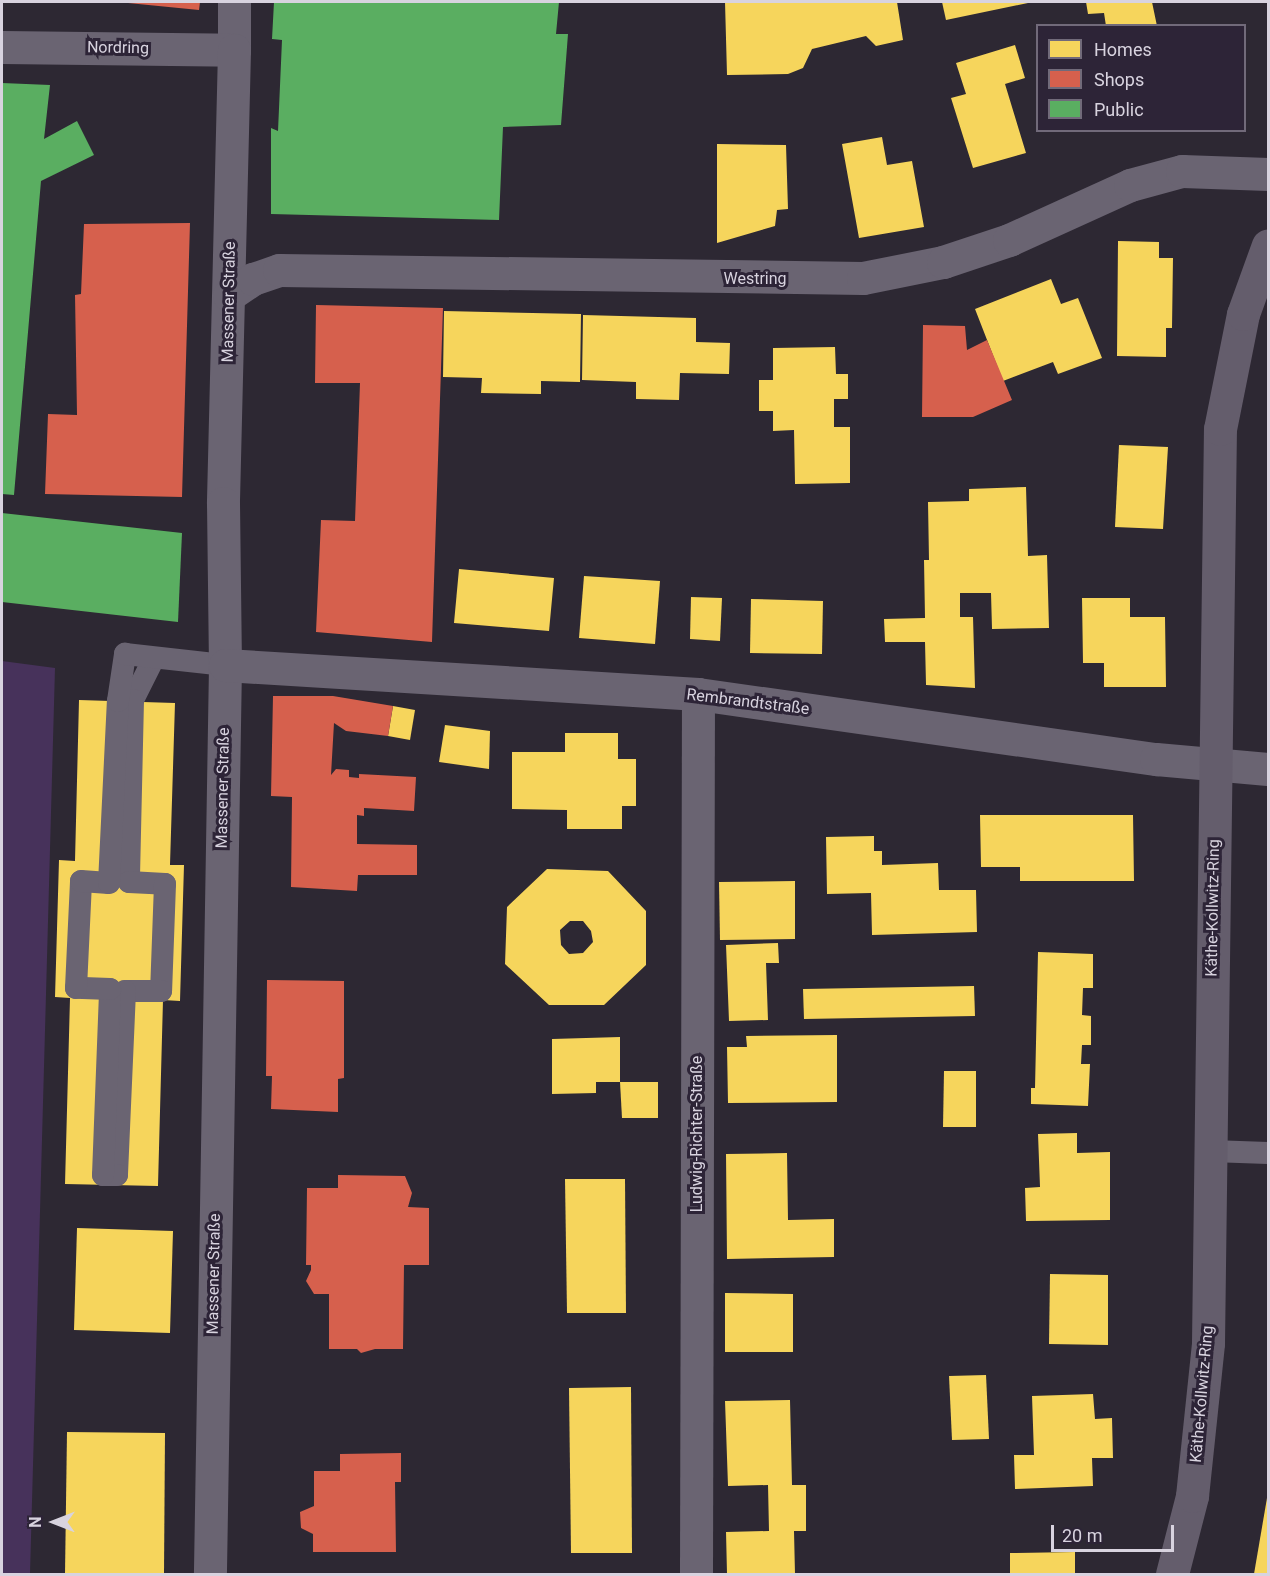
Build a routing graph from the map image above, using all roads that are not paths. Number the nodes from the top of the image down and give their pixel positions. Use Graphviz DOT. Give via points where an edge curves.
graph roads {
  1 [pos="234,2"];
  2 [pos="2,47"];
  3 [pos="234,50"];
  4 [pos="1269,174"];
  5 [pos="1269,245"];
  6 [pos="229,296"];
  7 [pos="154,658"];
  8 [pos="225,665"];
  9 [pos="698,694"];
  10 [pos="1214,765"];
  11 [pos="1269,769"];
  12 [pos="1211,1151"];
  13 [pos="1269,1153"];
  14 [pos="210,1575"];
  15 [pos="696,1575"];
  16 [pos="1172,1575"];
  1 -- 3 [label="street, Massener Straße"];
  2 -- 3 [label="street, Nordring"];
  3 -- 6 [label="street, Massener Straße"];
  4 -- 6 [label="street, Westring" via="1182,171 1130,185 1009,240 943,262 863,278 279,270 254,279"];
  5 -- 10 [label="main road, Käthe-Kollwitz-Ring" via="1243,314 1227,377 1220,429"];
  6 -- 8 [label="street, Massener Straße" via="223,503"];
  7 -- 7 [label="lane" via="133,700 129,882 165,884 160,990 125,990 117,1175 103,1175 110,989 76,988 81,882 109,883 118,701 125,654"];
  7 -- 8 [label="lane"];
  8 -- 9 [label="street, Rembrandtstraße"];
  8 -- 14 [label="street, Massener Straße"];
  9 -- 10 [label="street, Rembrandtstraße"];
  9 -- 15 [label="street, Ludwig-Richter-Straße"];
  10 -- 11 [label="street, Rembrandtstraße"];
  10 -- 12 [label="main road, Käthe-Kollwitz-Ring"];
  12 -- 13 [label="lane"];
  12 -- 16 [label="main road, Käthe-Kollwitz-Ring" via="1208,1343 1199,1449"];
}
